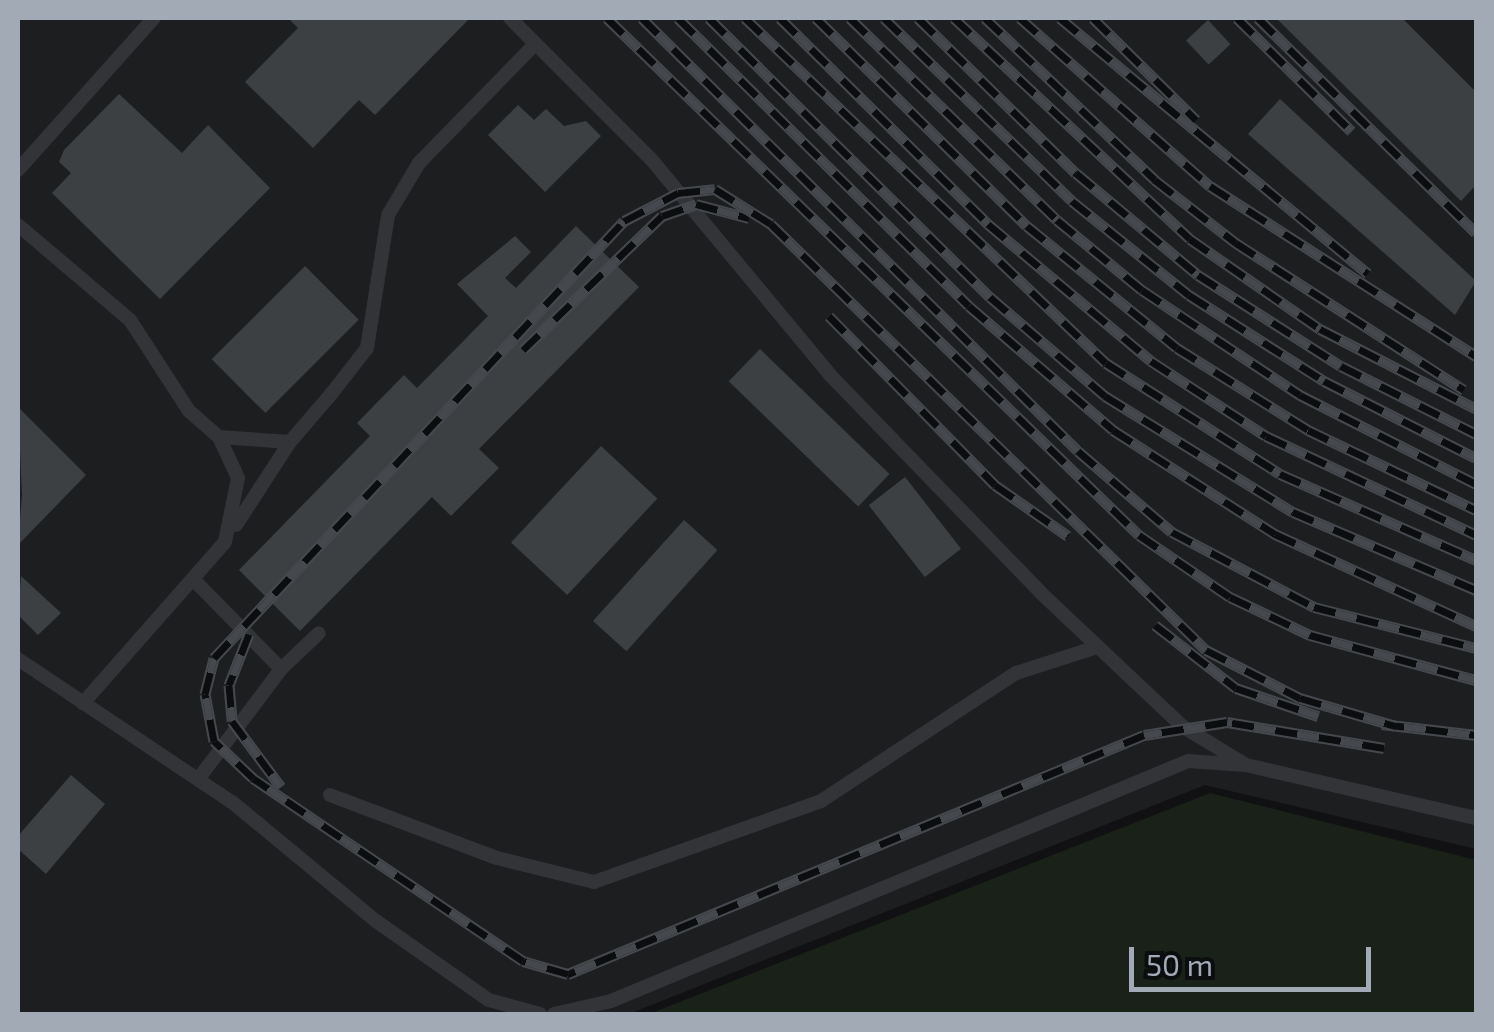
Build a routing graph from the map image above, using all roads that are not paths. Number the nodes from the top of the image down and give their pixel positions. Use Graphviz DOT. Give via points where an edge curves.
graph roads {
  1 [pos="154,18"];
  2 [pos="510,18"];
  3 [pos="535,44"];
  4 [pos="18,170"];
  5 [pos="18,224"];
  6 [pos="220,437"];
  7 [pos="290,442"];
  8 [pos="225,542"];
  9 [pos="193,579"];
  10 [pos="319,633"];
  11 [pos="1097,647"];
  12 [pos="18,659"];
  13 [pos="281,668"];
  14 [pos="83,703"];
  15 [pos="1246,765"];
  16 [pos="199,778"];
  17 [pos="330,795"];
  18 [pos="1476,818"];
  19 [pos="540,1014"];
  20 [pos="554,1014"];
  1 -- 4 [label="lane"];
  2 -- 3 [label="lane"];
  3 -- 7 [label="lane" via="419,163 388,215 367,348"];
  3 -- 11 [label="lane" via="651,160 832,376"];
  5 -- 6 [label="lane" via="130,320 189,411"];
  6 -- 7 [label="lane"];
  6 -- 8 [label="lane" via="238,478"];
  7 -- 8 [label="lane"];
  8 -- 9 [label="lane"];
  9 -- 13 [label="lane"];
  9 -- 14 [label="lane"];
  10 -- 13 [label="lane"];
  11 -- 15 [label="lane" via="1182,726"];
  11 -- 17 [label="lane" via="1016,673 821,801 594,882 497,858"];
  12 -- 14 [label="lane"];
  13 -- 16 [label="lane"];
  14 -- 16 [label="lane"];
  15 -- 18 [label="lane"];
  15 -- 20 [label="lane" via="1188,761 611,1001"];
  16 -- 19 [label="lane" via="489,1000"];
}
